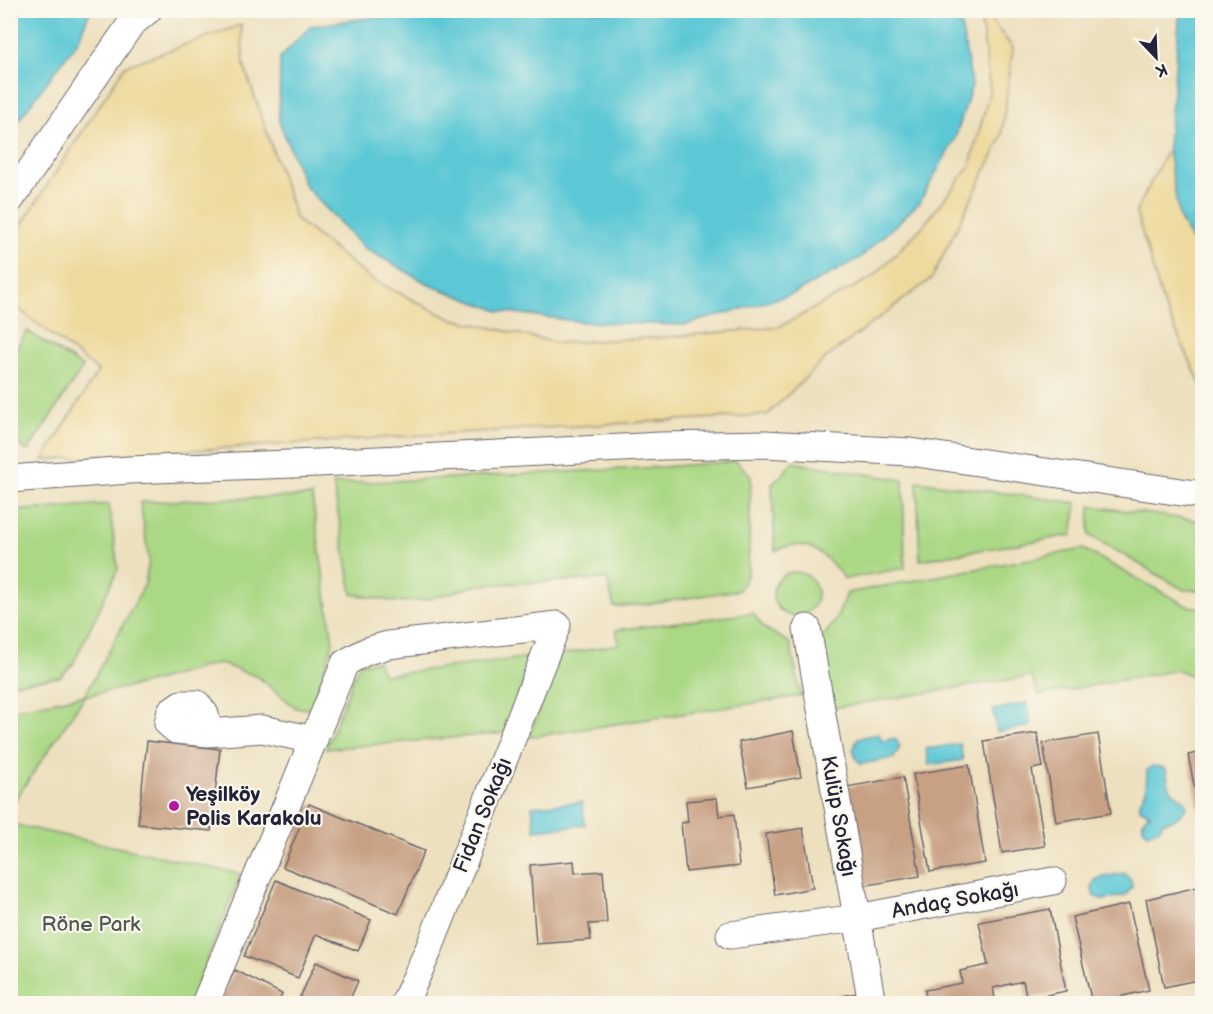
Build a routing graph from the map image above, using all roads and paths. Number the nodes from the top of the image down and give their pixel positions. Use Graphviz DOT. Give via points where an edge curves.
graph roads {
  1 [pos="148,10"];
  2 [pos="10,200"];
  3 [pos="10,479"];
  4 [pos="1203,495"];
  5 [pos="807,628"];
  6 [pos="208,733"];
  7 [pos="314,740"];
  8 [pos="1053,881"];
  9 [pos="857,918"];
  10 [pos="730,935"];
  11 [pos="205,1004"];
  12 [pos="405,1004"];
  13 [pos="873,1004"];
  1 -- 2 [label="street" via="131,24"];
  3 -- 4 [label="street" via="129,470 765,444 910,452"];
  5 -- 9 [label="street, Kulüp Sokağı"];
  6 -- 7 [label="street" via="262,729"];
  7 -- 11 [label="street"];
  7 -- 12 [label="street, Fidan Sokağı" via="345,663 367,651 388,645 557,625"];
  8 -- 9 [label="street, Andaç Sokağı"];
  9 -- 10 [label="street, Andaç Sokağı"];
  9 -- 13 [label="street, Kulüp Sokağı"];
}
